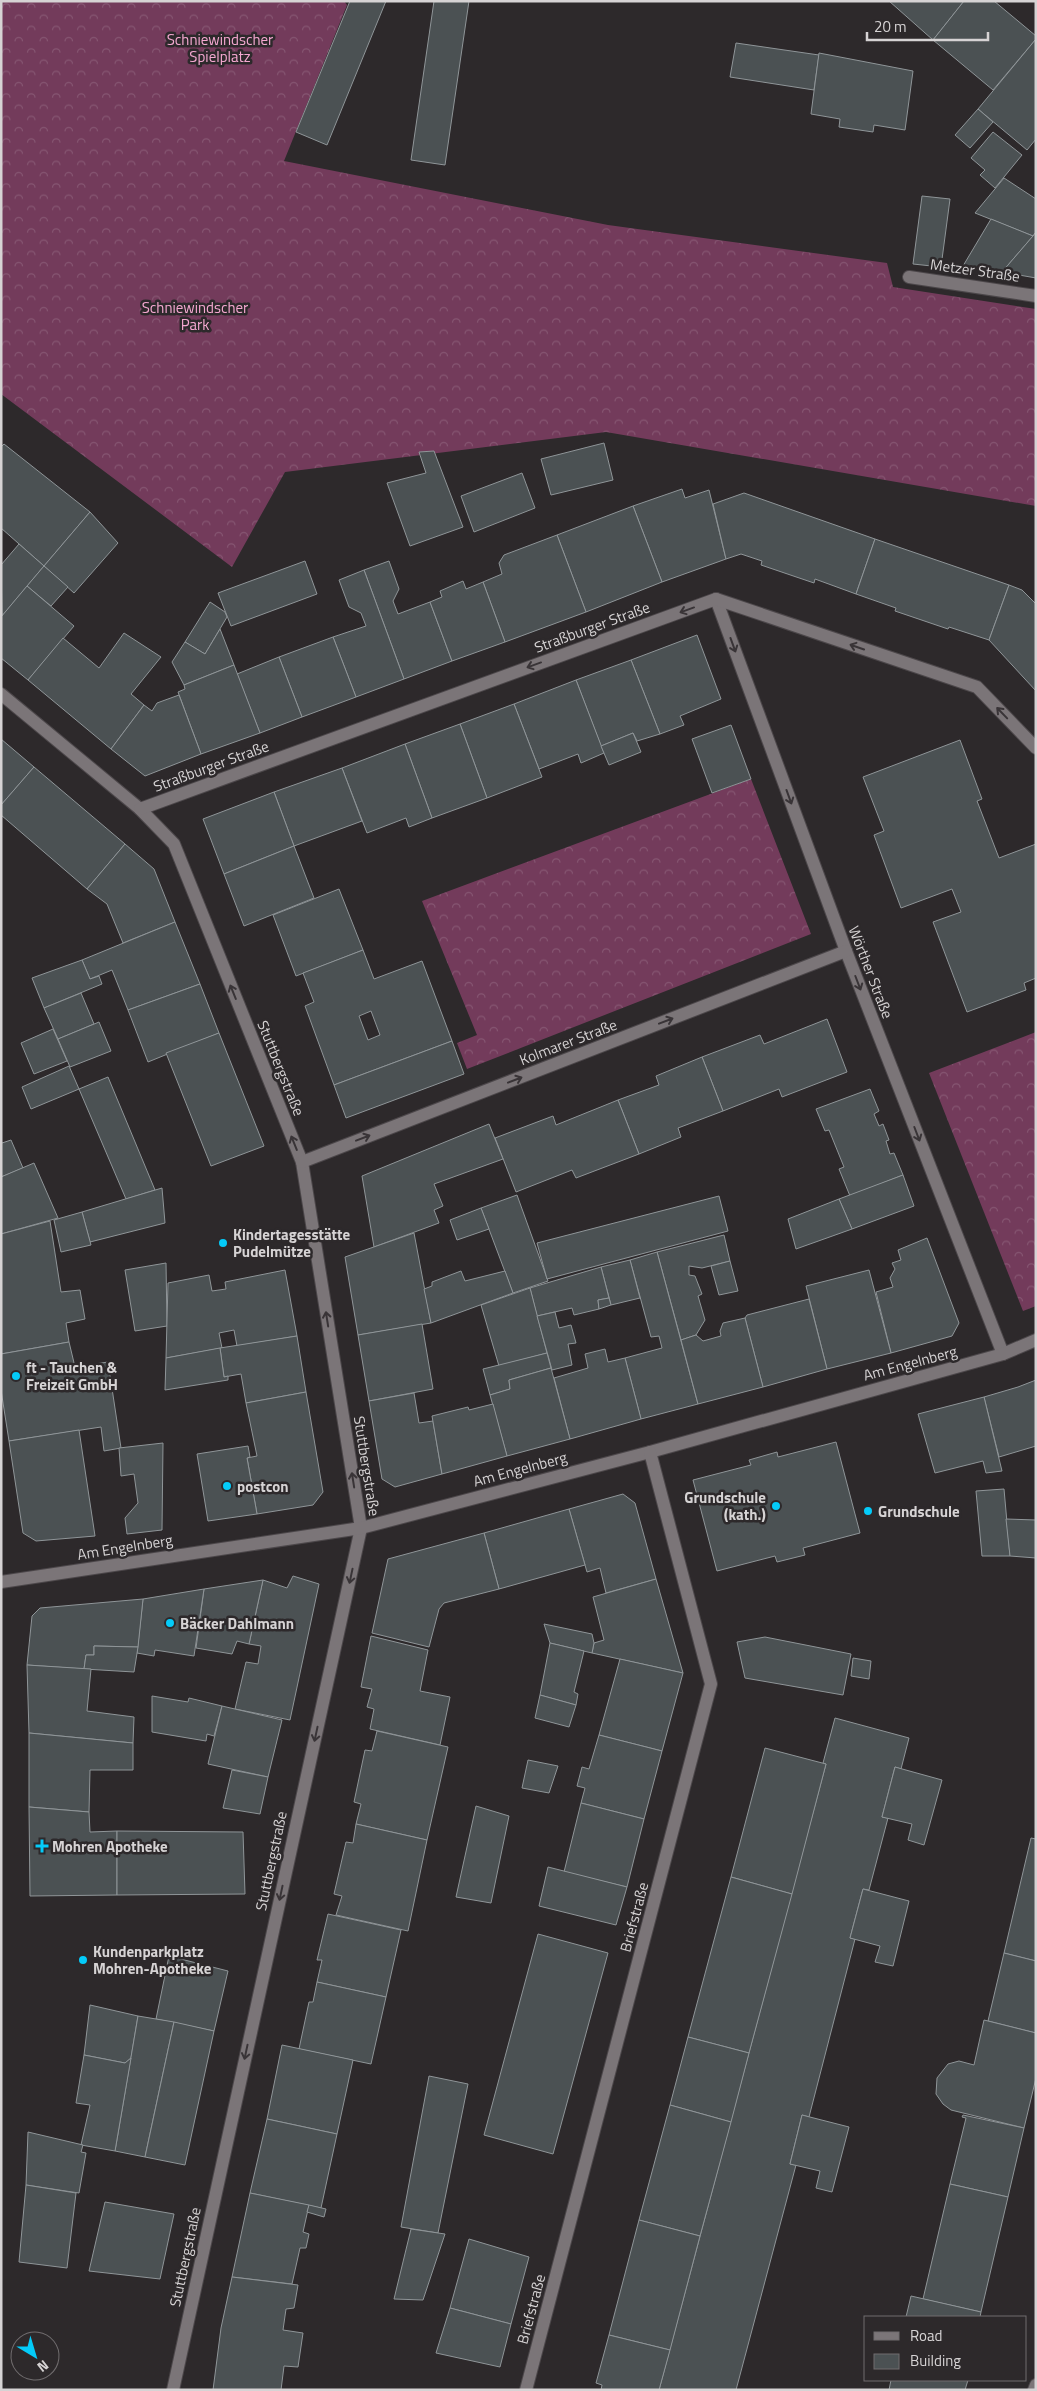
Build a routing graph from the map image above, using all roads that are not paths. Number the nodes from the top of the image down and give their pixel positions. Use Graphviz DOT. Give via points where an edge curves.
graph roads {
  1 [pos="909,277"];
  2 [pos="1036,296"];
  3 [pos="716,599"];
  4 [pos="1,694"];
  5 [pos="1036,748"];
  6 [pos="140,809"];
  7 [pos="846,951"];
  8 [pos="302,1162"];
  9 [pos="1036,1340"];
  10 [pos="1003,1354"];
  11 [pos="650,1452"];
  12 [pos="361,1528"];
  13 [pos="1,1582"];
  14 [pos="1036,2385"];
  15 [pos="173,2390"];
  16 [pos="526,2390"];
  17 [pos="1034,2390"];
  1 -- 2 [label="street, Metzer Straße"];
  5 -- 3 [label="street, one-way" via="977,688"];
  3 -- 6 [label="street, Straßburger Straße, one-way"];
  3 -- 7 [label="street, Wörther Straße, one-way"];
  4 -- 6 [label="street, Stuttbergstraße"];
  8 -- 6 [label="street, Stuttbergstraße, one-way" via="174,844"];
  8 -- 7 [label="street, Kolmarer Straße, one-way"];
  7 -- 10 [label="street, Wörther Straße, one-way"];
  12 -- 8 [label="street, Stuttbergstraße, one-way"];
  9 -- 10 [label="street, Am Engelnberg"];
  10 -- 11 [label="street, Am Engelnberg"];
  11 -- 12 [label="street, Am Engelnberg"];
  11 -- 16 [label="street, Briefstraße" via="711,1684"];
  12 -- 13 [label="street, Am Engelnberg"];
  12 -- 15 [label="street, Stuttbergstraße, one-way"];
  14 -- 17 [label="street"];
}
